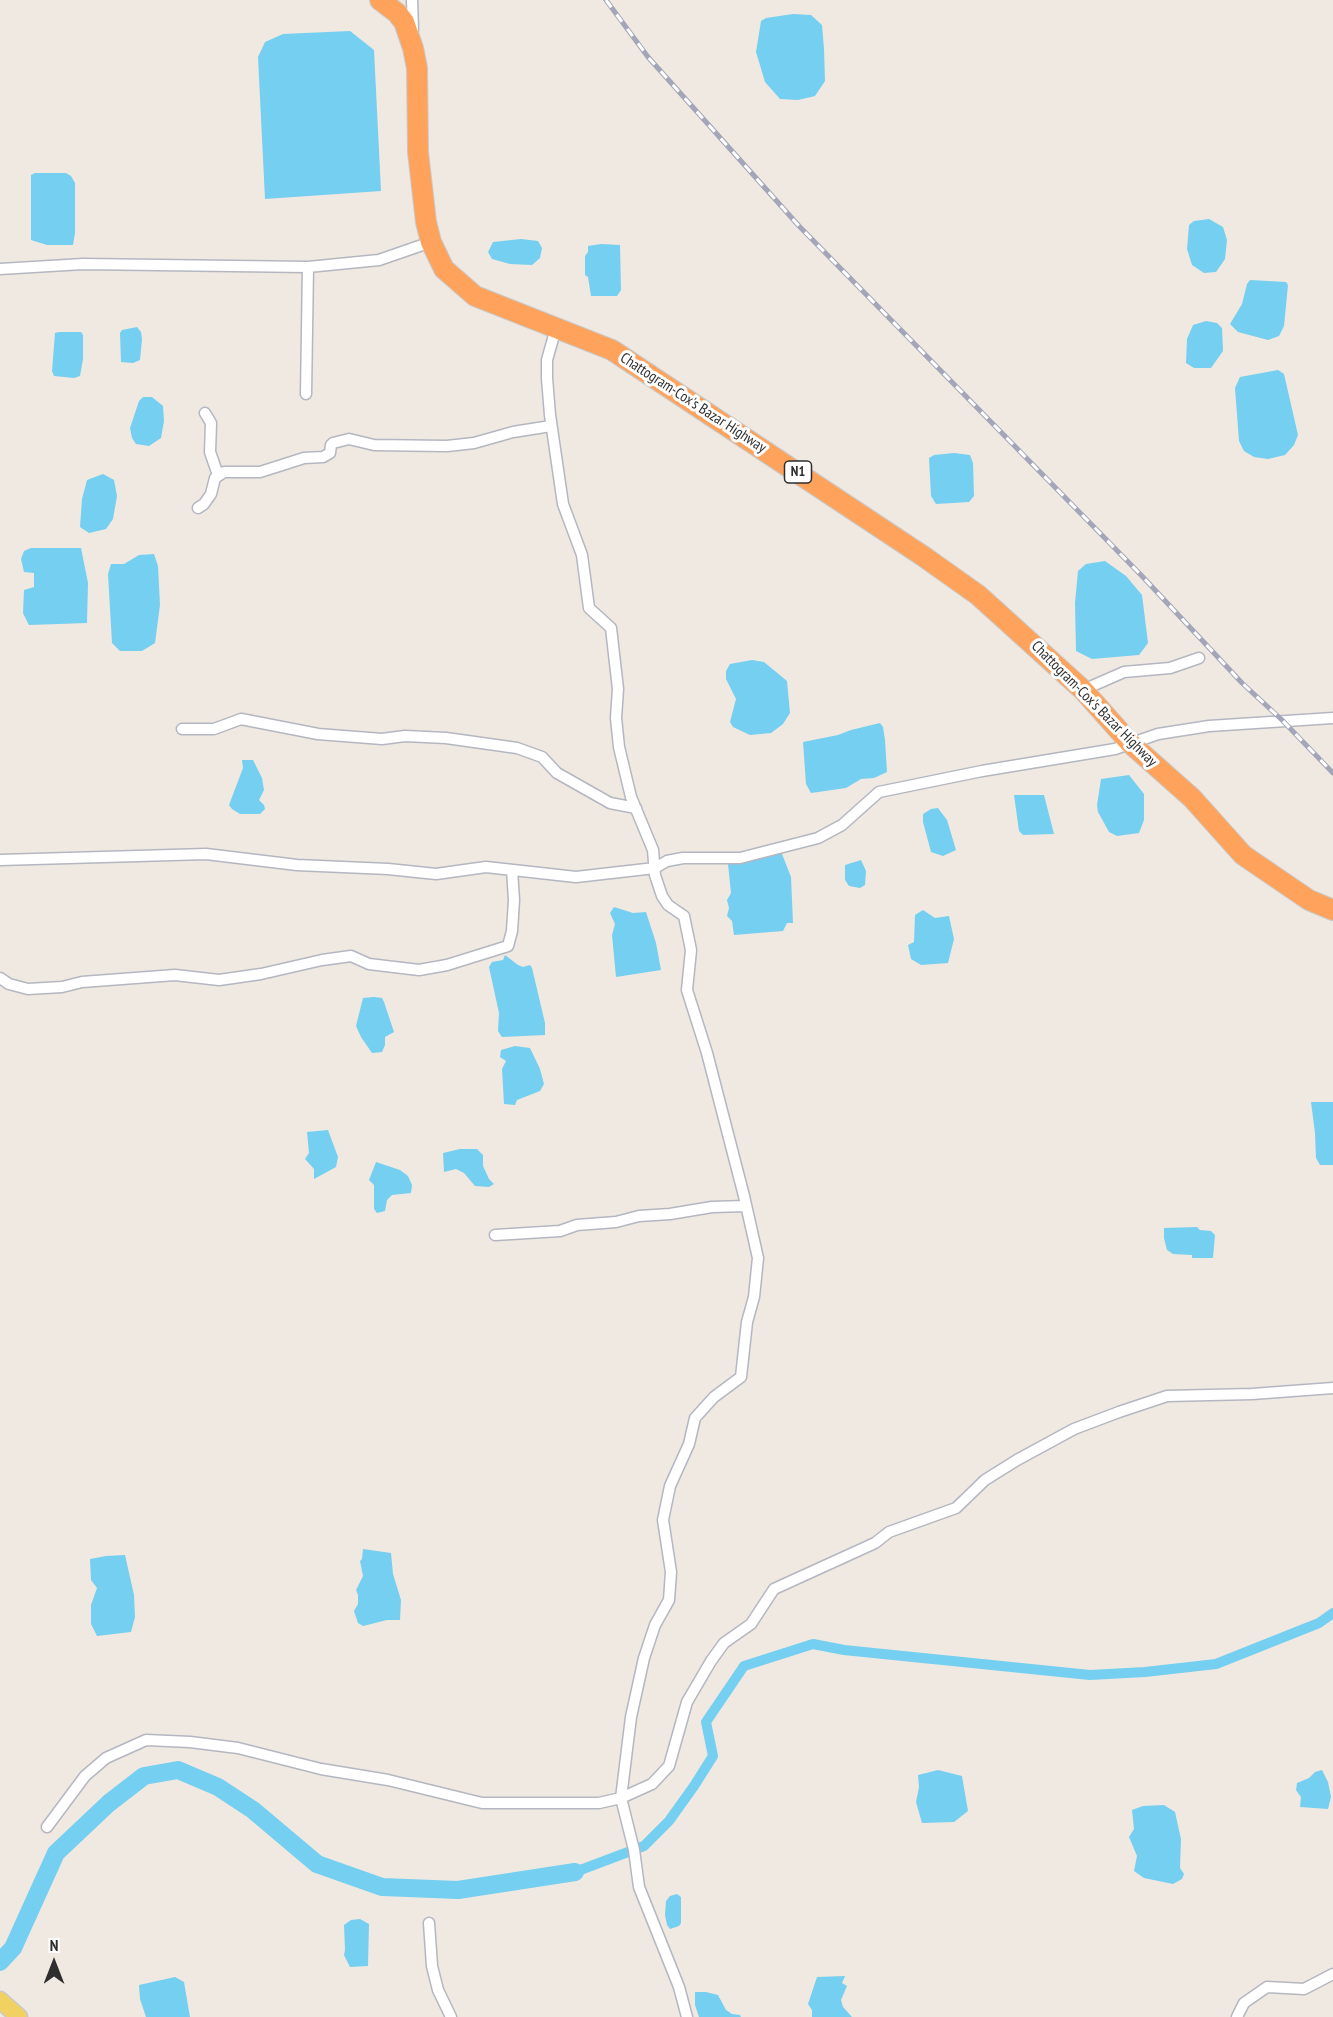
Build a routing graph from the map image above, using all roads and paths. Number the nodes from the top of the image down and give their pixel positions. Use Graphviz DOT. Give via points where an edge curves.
graph roads {
  1 [pos="380,0"];
  2 [pos="412,0"];
  3 [pos="413,48"];
  4 [pos="431,242"];
  5 [pos="308,267"];
  6 [pos="0,269"];
  7 [pos="556,328"];
  8 [pos="306,394"];
  9 [pos="205,413"];
  10 [pos="551,426"];
  11 [pos="218,476"];
  12 [pos="198,508"];
  13 [pos="1199,658"];
  14 [pos="1083,690"];
  15 [pos="1333,718"];
  16 [pos="182,729"];
  17 [pos="1130,743"];
  18 [pos="636,808"];
  19 [pos="0,860"];
  20 [pos="654,868"];
  21 [pos="512,870"];
  22 [pos="1333,910"];
  23 [pos="0,978"];
  24 [pos="746,1206"];
  25 [pos="495,1235"];
  26 [pos="1333,1388"];
  27 [pos="621,1798"];
  28 [pos="47,1827"];
  29 [pos="429,1923"];
  30 [pos="1333,1974"];
  31 [pos="0,2000"];
  32 [pos="19,2017"];
  33 [pos="451,2017"];
  34 [pos="687,2017"];
  35 [pos="1237,2017"];
  1 -- 3 [label="highway, Chattogram-Cox's Bazar Highway / N1" via="404,22"];
  2 -- 3 [label="street"];
  3 -- 4 [label="highway, Chattogram-Cox's Bazar Highway / N1" via="417,68 418,152"];
  4 -- 5 [label="street" via="379,261"];
  4 -- 7 [label="highway, Chattogram-Cox's Bazar Highway / N1" via="444,268 475,296"];
  5 -- 6 [label="street" via="83,264"];
  5 -- 8 [label="street"];
  7 -- 10 [label="street" via="548,360"];
  7 -- 14 [label="highway, Chattogram-Cox's Bazar Highway / N1" via="612,350 923,556 978,595"];
  9 -- 11 [label="street" via="211,423 210,452"];
  10 -- 11 [label="street" via="447,446 374,445 349,439 333,443 330,453 322,457 303,458 260,472 224,472"];
  10 -- 18 [label="street" via="562,504 582,555 589,608 611,628 619,747"];
  11 -- 12 [label="street"];
  13 -- 14 [label="street" via="1170,668 1124,672"];
  14 -- 17 [label="highway, Chattogram-Cox's Bazar Highway / N1"];
  15 -- 17 [label="street" via="1209,726"];
  16 -- 18 [label="street" via="214,729 241,719 318,734 446,738 517,748 543,757 557,773 610,803"];
  17 -- 20 [label="street" via="879,792 842,825 818,838 740,858 683,858"];
  17 -- 22 [label="highway, Chattogram-Cox's Bazar Highway / N1" via="1192,798 1243,855 1309,900"];
  18 -- 20 [label="street" via="653,850"];
  19 -- 21 [label="street" via="206,854 297,866 388,868 436,874 486,867"];
  20 -- 21 [label="street" via="576,877"];
  20 -- 24 [label="street" via="662,896 684,916 692,950 687,990"];
  21 -- 23 [label="street" via="514,900 508,945 447,965 419,970 369,964 351,956 219,980 175,975 28,989"];
  24 -- 25 [label="street" via="639,1216 560,1231"];
  24 -- 27 [label="street" via="758,1258 741,1377 714,1397 695,1418 689,1444 670,1486 663,1520 670,1572 669,1600 644,1658 631,1716"];
  26 -- 27 [label="street" via="1167,1396 1119,1412 1074,1429 1017,1460 986,1480 956,1508 889,1532 875,1543 774,1589 751,1624 724,1643 711,1661 687,1702 669,1766 652,1784"];
  27 -- 28 [label="street" via="599,1803 482,1803 238,1749 146,1740 106,1758 85,1776"];
  27 -- 34 [label="street" via="639,1887"];
  29 -- 33 [label="street" via="432,1966"];
  30 -- 35 [label="street" via="1304,1989 1267,1987 1244,2003"];
  31 -- 32 [label="main road"];
}
